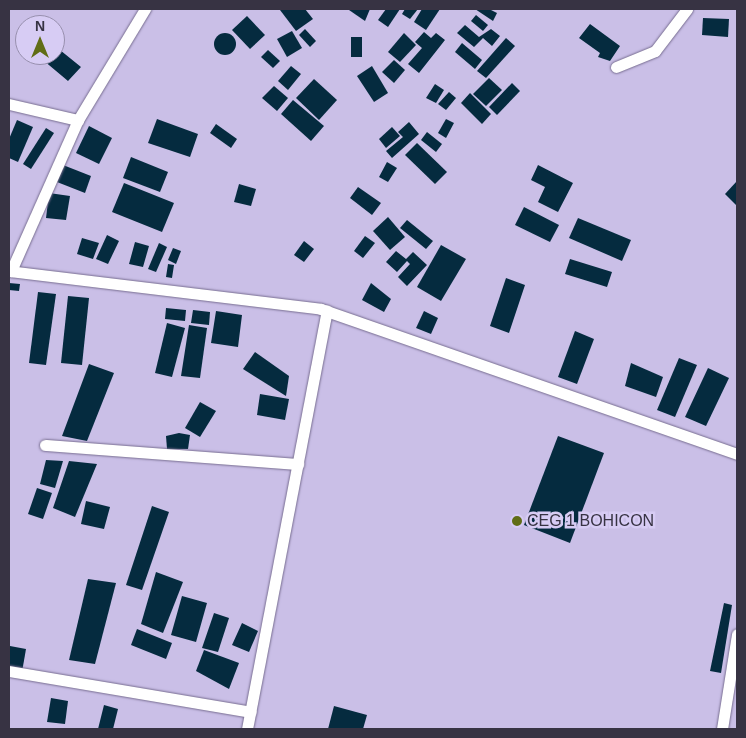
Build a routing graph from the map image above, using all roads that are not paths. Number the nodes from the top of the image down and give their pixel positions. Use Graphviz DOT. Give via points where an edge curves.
graph roads {
  1 [pos="145,9"];
  2 [pos="687,9"];
  3 [pos="616,67"];
  4 [pos="9,104"];
  5 [pos="78,120"];
  6 [pos="10,271"];
  7 [pos="326,311"];
  8 [pos="45,445"];
  9 [pos="737,454"];
  10 [pos="298,464"];
  11 [pos="737,634"];
  12 [pos="9,672"];
  13 [pos="251,712"];
  14 [pos="247,729"];
  15 [pos="722,729"];
  1 -- 5 [label="street"];
  2 -- 3 [label="street" via="655,51"];
  4 -- 5 [label="street"];
  5 -- 6 [label="street"];
  6 -- 7 [label="street"];
  7 -- 9 [label="street"];
  7 -- 10 [label="street"];
  8 -- 10 [label="street"];
  10 -- 13 [label="street"];
  11 -- 15 [label="street"];
  12 -- 13 [label="street"];
  13 -- 14 [label="street"];
}
